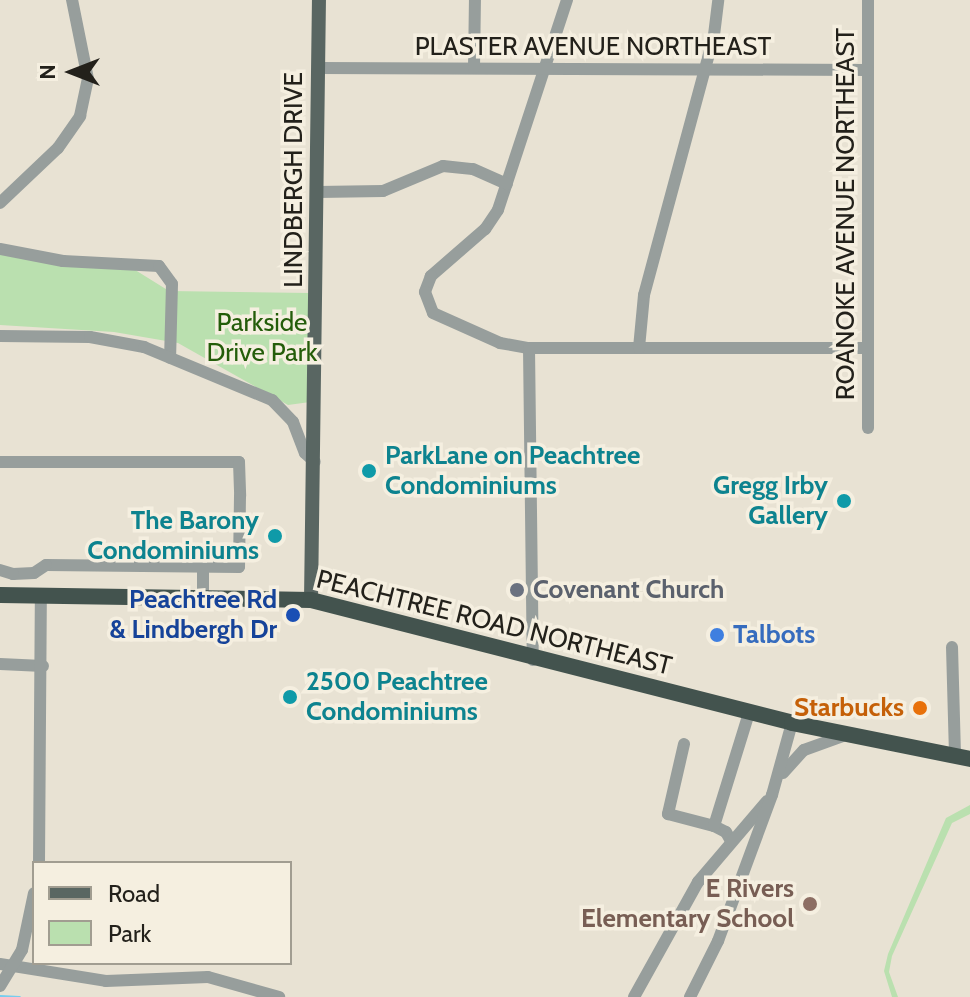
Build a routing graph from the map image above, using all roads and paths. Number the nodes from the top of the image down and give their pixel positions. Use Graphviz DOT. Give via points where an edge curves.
graph roads {
  1 [pos="72,0"];
  2 [pos="319,0"];
  3 [pos="475,0"];
  4 [pos="567,0"];
  5 [pos="718,0"];
  6 [pos="868,0"];
  7 [pos="319,68"];
  8 [pos="474,68"];
  9 [pos="544,69"];
  10 [pos="868,70"];
  11 [pos="704,71"];
  12 [pos="0,183"];
  13 [pos="507,184"];
  14 [pos="13,189"];
  15 [pos="318,192"];
  16 [pos="0,203"];
  17 [pos="0,249"];
  18 [pos="0,336"];
  19 [pos="529,348"];
  20 [pos="639,348"];
  21 [pos="868,348"];
  22 [pos="170,358"];
  23 [pos="868,428"];
  24 [pos="0,462"];
  25 [pos="315,462"];
  26 [pos="203,563"];
  27 [pos="0,570"];
  28 [pos="0,595"];
  29 [pos="203,595"];
  30 [pos="41,596"];
  31 [pos="311,600"];
  32 [pos="952,647"];
  33 [pos="533,660"];
  34 [pos="0,664"];
  35 [pos="43,666"];
  36 [pos="749,713"];
  37 [pos="792,723"];
  38 [pos="851,735"];
  39 [pos="684,744"];
  40 [pos="962,757"];
  41 [pos="774,789"];
  42 [pos="714,826"];
  43 [pos="731,841"];
  44 [pos="39,861"];
  45 [pos="32,901"];
  46 [pos="0,964"];
  47 [pos="16,964"];
  48 [pos="0,986"];
  49 [pos="279,997"];
  50 [pos="634,997"];
  51 [pos="690,997"];
  1 -- 14 [label="street" via="87,60 86,97 69,135"];
  2 -- 7 [label="main road, LINDBERGH DRIVE"];
  3 -- 8 [label="street"];
  4 -- 9 [label="street"];
  5 -- 11 [label="street"];
  6 -- 10 [label="street, ROANOKE AVENUE NORTHEAST"];
  7 -- 8 [label="street, PLASTER AVENUE NORTHEAST"];
  7 -- 15 [label="main road, LINDBERGH DRIVE"];
  8 -- 9 [label="street, PLASTER AVENUE NORTHEAST"];
  9 -- 11 [label="street, PLASTER AVENUE NORTHEAST"];
  9 -- 13 [label="street"];
  10 -- 11 [label="street, PLASTER AVENUE NORTHEAST"];
  10 -- 21 [label="street, ROANOKE AVENUE NORTHEAST"];
  11 -- 20 [label="street" via="644,295"];
  12 -- 14 [label="street"];
  13 -- 15 [label="street" via="473,169 443,166 383,191"];
  13 -- 19 [label="street" via="492,220 431,276 425,299 433,313 452,325"];
  14 -- 16 [label="street"];
  15 -- 25 [label="main road, LINDBERGH DRIVE"];
  17 -- 22 [label="street" via="63,261 159,266 172,284"];
  18 -- 22 [label="street" via="108,339"];
  19 -- 20 [label="street"];
  19 -- 33 [label="street"];
  20 -- 21 [label="street"];
  21 -- 23 [label="street, ROANOKE AVENUE NORTHEAST"];
  22 -- 25 [label="street" via="272,400 293,422 305,453"];
  24 -- 26 [label="street" via="239,462 239,567 210,569"];
  25 -- 31 [label="main road, LINDBERGH DRIVE"];
  26 -- 27 [label="street"];
  26 -- 29 [label="street"];
  28 -- 30 [label="highway, PEACHTREE ROAD NORTHEAST"];
  29 -- 30 [label="highway, PEACHTREE ROAD NORTHEAST"];
  29 -- 31 [label="highway, PEACHTREE ROAD NORTHEAST"];
  30 -- 35 [label="street"];
  31 -- 33 [label="highway, PEACHTREE ROAD NORTHEAST"];
  32 -- 40 [label="street"];
  33 -- 36 [label="highway, PEACHTREE ROAD NORTHEAST"];
  34 -- 35 [label="street"];
  35 -- 44 [label="street"];
  36 -- 37 [label="highway, PEACHTREE ROAD NORTHEAST"];
  36 -- 42 [label="street"];
  37 -- 38 [label="highway, PEACHTREE ROAD NORTHEAST"];
  37 -- 41 [label="street"];
  38 -- 40 [label="highway, PEACHTREE ROAD NORTHEAST"];
  38 -- 41 [label="street" via="804,750"];
  39 -- 42 [label="street" via="668,814"];
  41 -- 43 [label="street"];
  41 -- 51 [label="street" via="718,941"];
  42 -- 43 [label="street"];
  43 -- 50 [label="street" via="698,882"];
  45 -- 47 [label="street"];
  46 -- 47 [label="street"];
  47 -- 48 [label="street"];
  47 -- 49 [label="street" via="106,981 234,981"];
}
